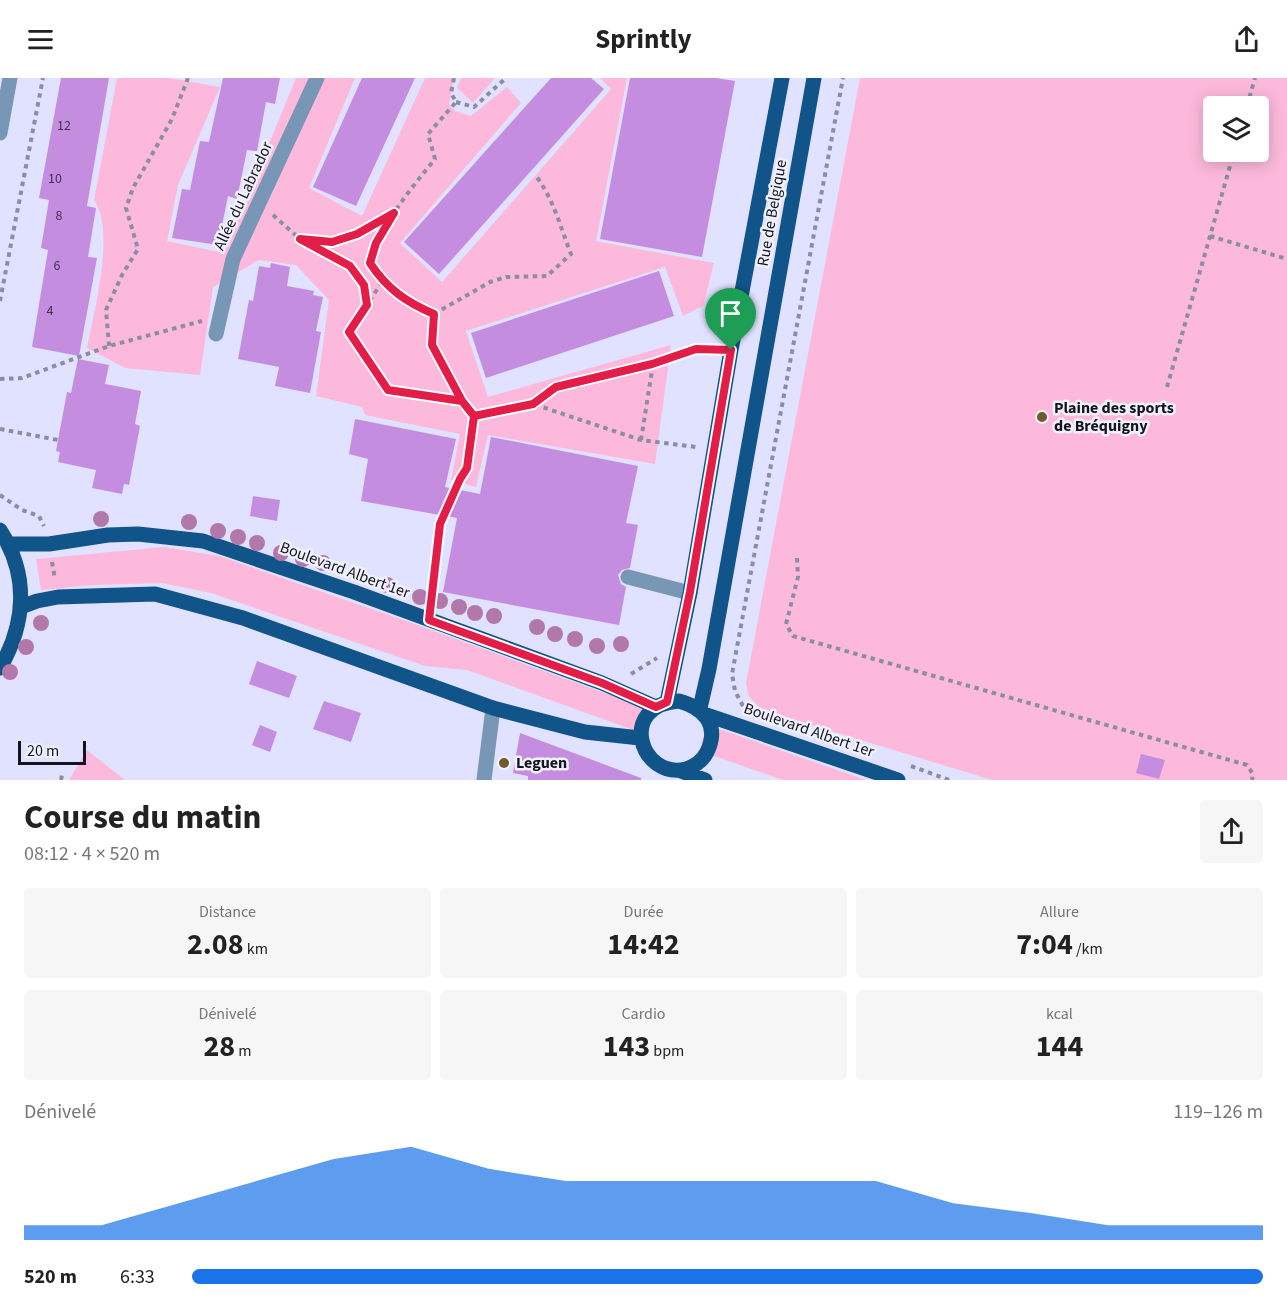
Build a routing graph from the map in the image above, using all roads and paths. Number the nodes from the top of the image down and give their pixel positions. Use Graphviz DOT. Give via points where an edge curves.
graph roads {
  1 [pos="10,78"];
  2 [pos="43,78"];
  3 [pos="188,78"];
  4 [pos="317,78"];
  5 [pos="454,78"];
  6 [pos="506,78"];
  7 [pos="782,78"];
  8 [pos="814,78"];
  9 [pos="843,78"];
  10 [pos="1255,78"];
  11 [pos="1249,96"];
  12 [pos="456,102"];
  13 [pos="0,134"];
  14 [pos="1231,162"];
  15 [pos="536,176"];
  16 [pos="261,202"];
  17 [pos="394,213"];
  18 [pos="1210,236"];
  19 [pos="300,239"];
  20 [pos="1287,259"];
  21 [pos="382,282"];
  22 [pos="0,301"];
  23 [pos="367,305"];
  24 [pos="434,314"];
  25 [pos="220,316"];
  26 [pos="216,334"];
  27 [pos="109,346"];
  28 [pos="731,350"];
  29 [pos="652,364"];
  30 [pos="0,379"];
  31 [pos="1167,387"];
  32 [pos="462,401"];
  33 [pos="533,404"];
  34 [pos="474,416"];
  35 [pos="0,429"];
  36 [pos="58,440"];
  37 [pos="641,440"];
  38 [pos="714,451"];
  39 [pos="4,537"];
  40 [pos="797,558"];
  41 [pos="628,577"];
  42 [pos="690,592"];
  43 [pos="21,607"];
  44 [pos="429,620"];
  45 [pos="662,653"];
  46 [pos="0,668"];
  47 [pos="602,683"];
  48 [pos="662,704"];
  49 [pos="493,708"];
  50 [pos="752,709"];
  51 [pos="703,712"];
  52 [pos="640,738"];
  53 [pos="905,764"];
  54 [pos="681,771"];
  55 [pos="484,780"];
  56 [pos="705,780"];
  57 [pos="898,780"];
  58 [pos="949,780"];
  59 [pos="1252,780"];
  1 -- 13 [label="street"];
  2 -- 22 [label="path"];
  3 -- 27 [label="path" via="172,119 126,208 138,249 106,310"];
  4 -- 16 [label="street, Allée du Labrador"];
  5 -- 12 [label="path" via="452,93"];
  6 -- 12 [label="path" via="474,107"];
  7 -- 28 [label="main road, Rue de Belgique"];
  8 -- 51 [label="main road, Rue de Belgique"];
  9 -- 50 [label="path" via="732,674 741,705"];
  10 -- 11 [label="path"];
  12 -- 17 [label="path" via="428,134 435,159"];
  14 -- 18 [label="path"];
  15 -- 24 [label="path" via="557,212 571,254 547,276 506,277 490,282"];
  16 -- 19 [label="path"];
  16 -- 25 [label="street, Allée du Labrador" via="233,259"];
  17 -- 19 [label="path" via="357,234 332,242"];
  17 -- 21 [label="path" via="376,243 370,263"];
  18 -- 20 [label="path"];
  18 -- 31 [label="path"];
  19 -- 23 [label="path" via="350,266 364,285"];
  21 -- 23 [label="path"];
  21 -- 24 [label="path" via="408,303"];
  23 -- 32 [label="path" via="349,332 388,390"];
  24 -- 32 [label="path" via="432,345"];
  25 -- 26 [label="street, Allée du Labrador"];
  25 -- 27 [label="path"];
  27 -- 30 [label="path" via="22,378"];
  28 -- 29 [label="path" via="696,349"];
  28 -- 38 [label="main road, Rue de Belgique"];
  29 -- 33 [label="path" via="556,387"];
  29 -- 37 [label="path"];
  32 -- 34 [label="path"];
  33 -- 34 [label="path"];
  33 -- 37 [label="path"];
  34 -- 44 [label="path" via="467,468 440,524"];
  35 -- 36 [label="path"];
  37 -- 38 [label="path"];
  38 -- 42 [label="main road, Rue de Belgique"];
  39 -- 43 [label="main road" via="19,574"];
  39 -- 44 [label="main road, Boulevard Albert 1er" via="49,544 138,534 203,541"];
  40 -- 59 [label="path" via="798,577 786,624 793,636 1247,765"];
  41 -- 42 [label="street"];
  42 -- 48 [label="main road, Rue de Belgique"];
  43 -- 46 [label="main road" via="14,640"];
  43 -- 49 [label="main road" via="58,597 156,594 243,618"];
  44 -- 47 [label="main road, Boulevard Albert 1er"];
  45 -- 47 [label="path" via="636,673"];
  47 -- 48 [label="main road, Boulevard Albert 1er"];
  48 -- 51 [label="main road, Boulevard Albert 1er" via="679,701"];
  48 -- 52 [label="main road" via="644,720"];
  49 -- 52 [label="main road" via="585,732"];
  49 -- 55 [label="street"];
  51 -- 54 [label="main road" via="710,730 707,752 701,761"];
  51 -- 57 [label="main road, Boulevard Albert 1er"];
  52 -- 54 [label="main road" via="648,758 656,765"];
  53 -- 58 [label="path"];
  54 -- 56 [label="main road"];
}
